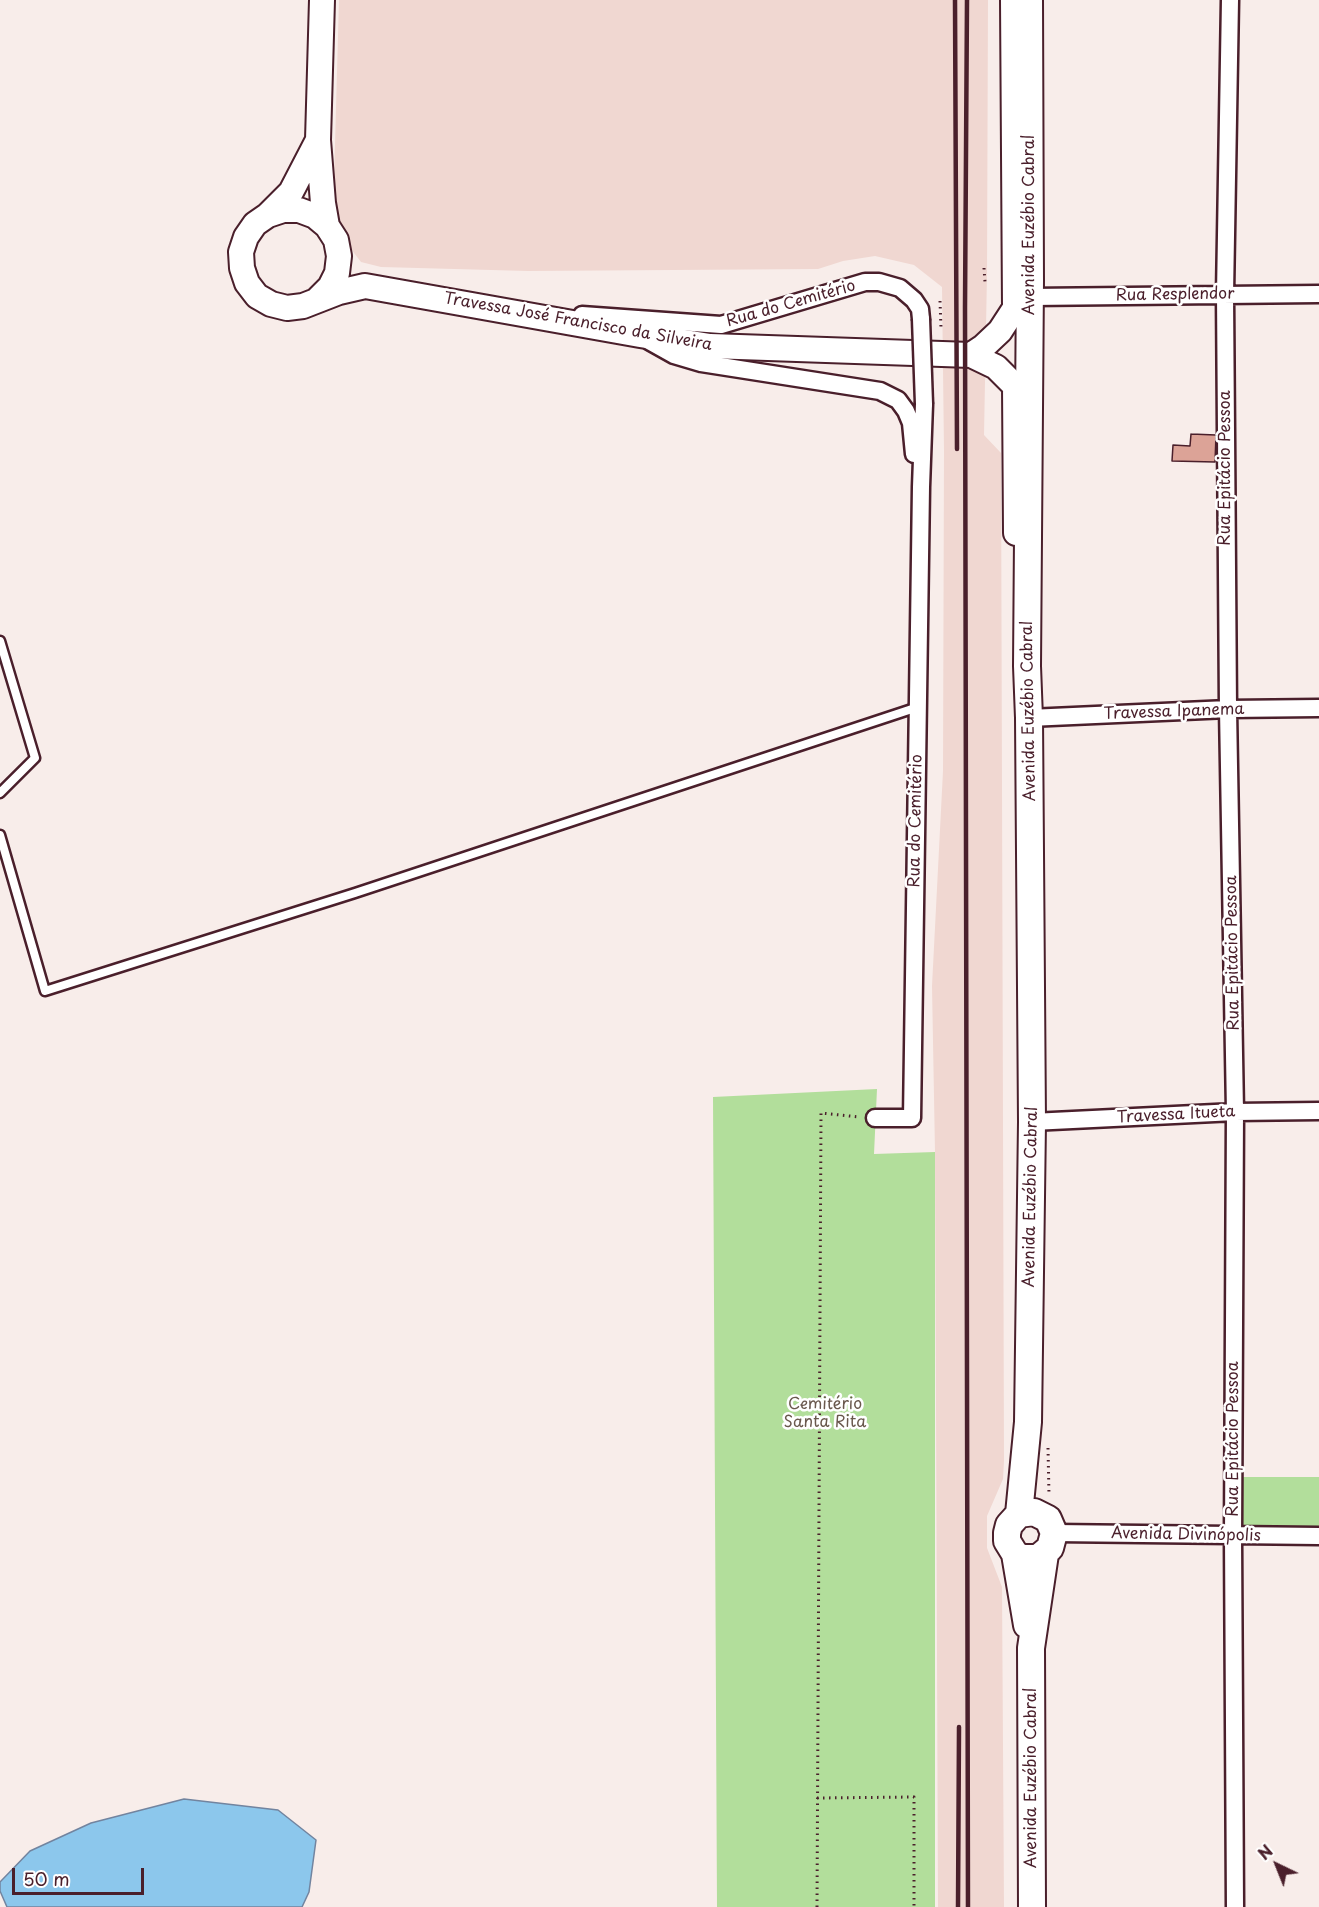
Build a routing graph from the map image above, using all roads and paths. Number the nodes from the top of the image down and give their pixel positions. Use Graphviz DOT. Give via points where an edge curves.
graph roads {
  1 [pos="322,0"];
  2 [pos="1013,0"];
  3 [pos="1029,0"];
  4 [pos="1230,0"];
  5 [pos="318,140"];
  6 [pos="268,214"];
  7 [pos="332,233"];
  8 [pos="984,268"];
  9 [pos="984,282"];
  10 [pos="366,286"];
  11 [pos="1225,294"];
  12 [pos="1319,294"];
  13 [pos="1030,297"];
  14 [pos="318,299"];
  15 [pos="940,301"];
  16 [pos="534,316"];
  17 [pos="941,328"];
  18 [pos="640,335"];
  19 [pos="971,355"];
  20 [pos="921,487"];
  21 [pos="0,642"];
  22 [pos="1027,666"];
  23 [pos="918,707"];
  24 [pos="1319,708"];
  25 [pos="1228,709"];
  26 [pos="1029,718"];
  27 [pos="0,793"];
  28 [pos="0,835"];
  29 [pos="1319,1111"];
  30 [pos="1236,1112"];
  31 [pos="875,1118"];
  32 [pos="1032,1122"];
  33 [pos="1040,1529"];
  34 [pos="1233,1536"];
  35 [pos="1319,1536"];
  36 [pos="1015,1554"];
  37 [pos="1031,1648"];
  38 [pos="817,1798"];
  39 [pos="817,1907"];
  40 [pos="914,1907"];
  41 [pos="1032,1907"];
  42 [pos="1235,1907"];
  1 -- 5 [label="street, Travessa José Francisco da Silveira"];
  2 -- 19 [label="street" via="1015,308 1000,332"];
  3 -- 13 [label="main road, Avenida Euzébio Cabral"];
  4 -- 11 [label="street, Rua Epitácio Pessoa"];
  5 -- 6 [label="street, Travessa José Francisco da Silveira" via="291,192"];
  5 -- 7 [label="street, Travessa José Francisco da Silveira" via="323,203"];
  6 -- 7 [label="street" via="299,210 315,216"];
  6 -- 14 [label="street, Travessa José Francisco da Silveira" via="250,231 241,252 247,283 257,296 287,308"];
  7 -- 10 [label="street, Travessa José Francisco da Silveira" via="352,271"];
  7 -- 14 [label="street, Travessa José Francisco da Silveira" via="339,256 337,273"];
  8 -- 9 [label="path"];
  10 -- 14 [label="street, Travessa José Francisco da Silveira"];
  10 -- 16 [label="street, Travessa José Francisco da Silveira"];
  11 -- 12 [label="street, Rua Resplendor"];
  11 -- 13 [label="street, Rua Resplendor"];
  11 -- 25 [label="street, Rua Epitácio Pessoa"];
  13 -- 22 [label="main road, Avenida Euzébio Cabral"];
  15 -- 17 [label="path"];
  16 -- 18 [label="street, Travessa José Francisco da Silveira"];
  16 -- 20 [label="street, Rua do Cemitério, bridge" via="591,315 721,325 866,282 900,288 920,309 924,404"];
  18 -- 19 [label="street, Travessa José Francisco da Silveira" via="710,346"];
  18 -- 20 [label="street, Rua do Cemitério" via="674,355 701,363 880,391 898,400 911,423"];
  19 -- 22 [label="street, Travessa José Francisco da Silveira" via="996,366 1015,386 1016,597"];
  20 -- 23 [label="street, Rua do Cemitério"];
  21 -- 27 [label="lane" via="35,758"];
  22 -- 26 [label="main road, Avenida Euzébio Cabral"];
  23 -- 28 [label="lane" via="45,991"];
  23 -- 31 [label="street, Rua do Cemitério" via="912,1118"];
  24 -- 25 [label="street, Travessa Ipanema"];
  25 -- 26 [label="street, Travessa Ipanema"];
  25 -- 30 [label="street, Rua Epitácio Pessoa"];
  26 -- 32 [label="main road, Avenida Euzébio Cabral"];
  29 -- 30 [label="street, Travessa Itueta"];
  30 -- 32 [label="street, Travessa Itueta"];
  30 -- 34 [label="street, Rua Epitácio Pessoa"];
  31 -- 38 [label="path" via="820,1113"];
  32 -- 33 [label="main road, Avenida Euzébio Cabral" via="1028,1422"];
  33 -- 34 [label="street, Avenida Divinópolis"];
  33 -- 36 [label="main road" via="1030,1559"];
  33 -- 36 [label="main road, Avenida Euzébio Cabral" via="1013,1519 1007,1541"];
  33 -- 37 [label="main road, Avenida Euzébio Cabral"];
  34 -- 35 [label="street, Avenida Divinópolis"];
  34 -- 42 [label="street, Rua Epitácio Pessoa"];
  36 -- 37 [label="main road, Avenida Euzébio Cabral"];
  37 -- 41 [label="main road, Avenida Euzébio Cabral"];
  38 -- 39 [label="path"];
  38 -- 40 [label="path" via="915,1797"];
}
